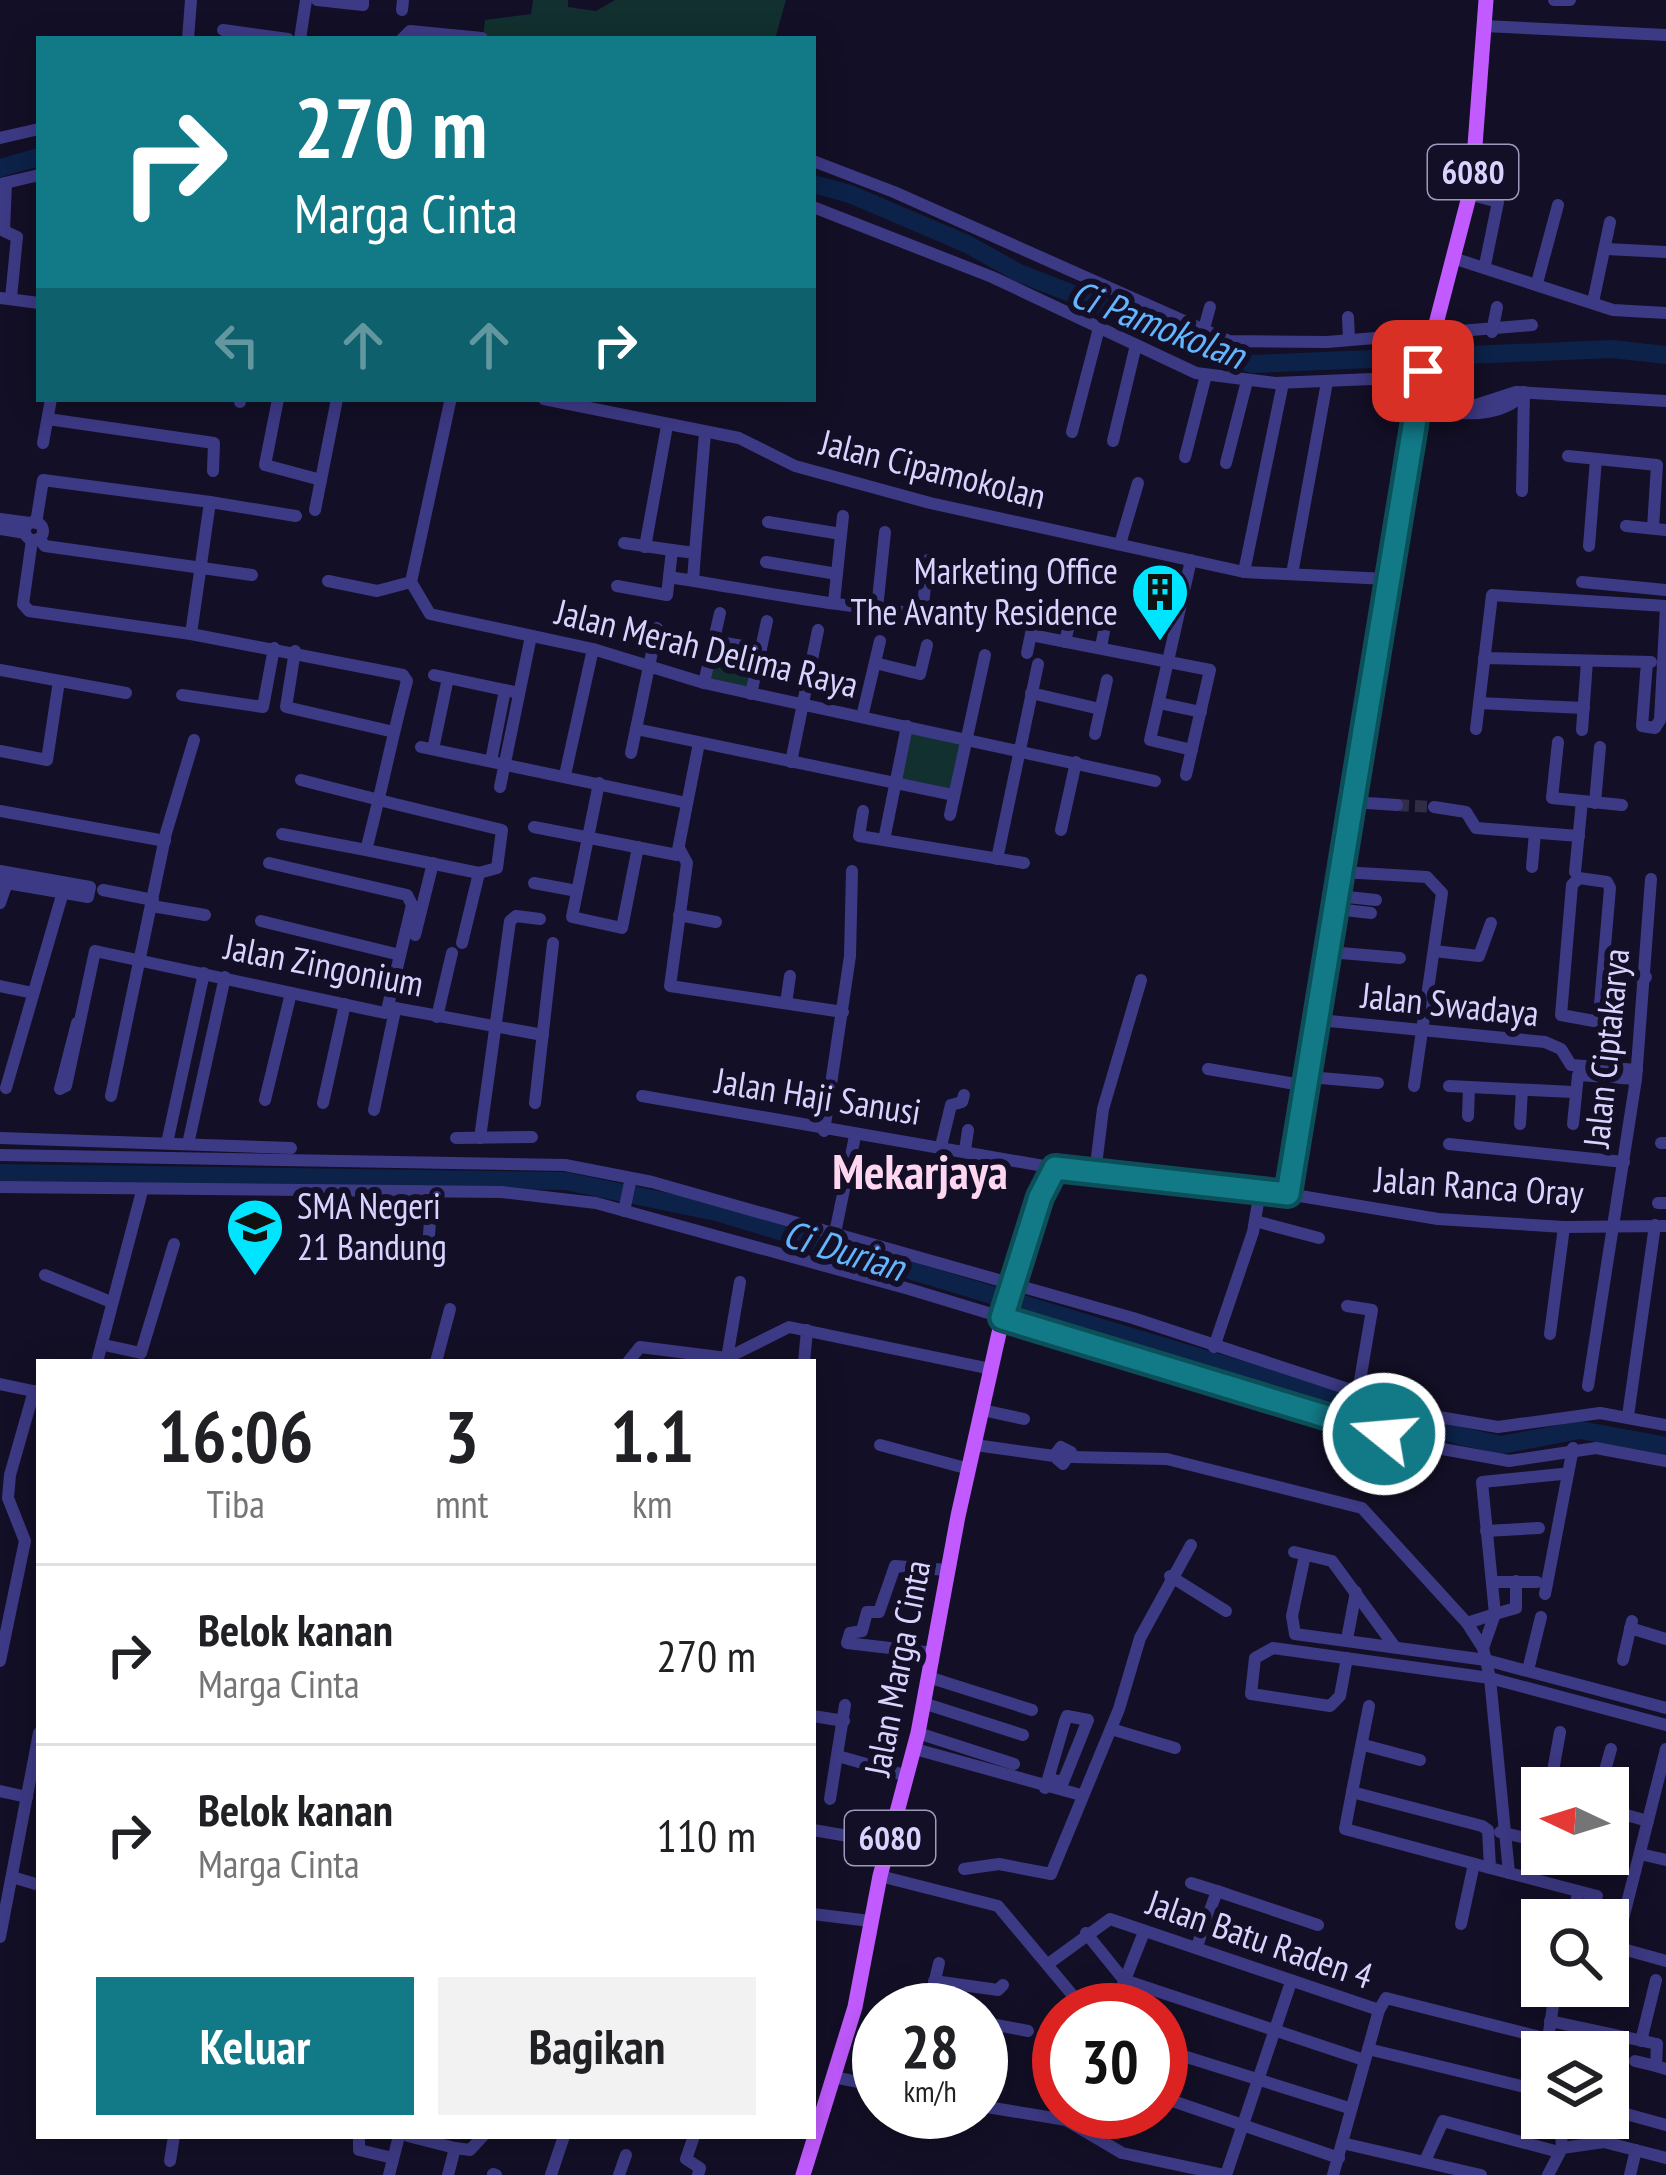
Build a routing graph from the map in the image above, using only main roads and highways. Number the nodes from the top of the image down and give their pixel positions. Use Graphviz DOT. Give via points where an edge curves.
graph roads {
  1 [pos="1486,0"];
  2 [pos="819,2103"];
  3 [pos="811,2139"];
  4 [pos="803,2175"];
  1 -- 2 [label="main road, Jalan Marga Cinta / 6080" via="1469,194 1416,405 1288,1194 1055,1168 1009,1287 855,2007"];
  3 -- 4 [label="main road, Jalan Marga Cinta / 6080"];
}
